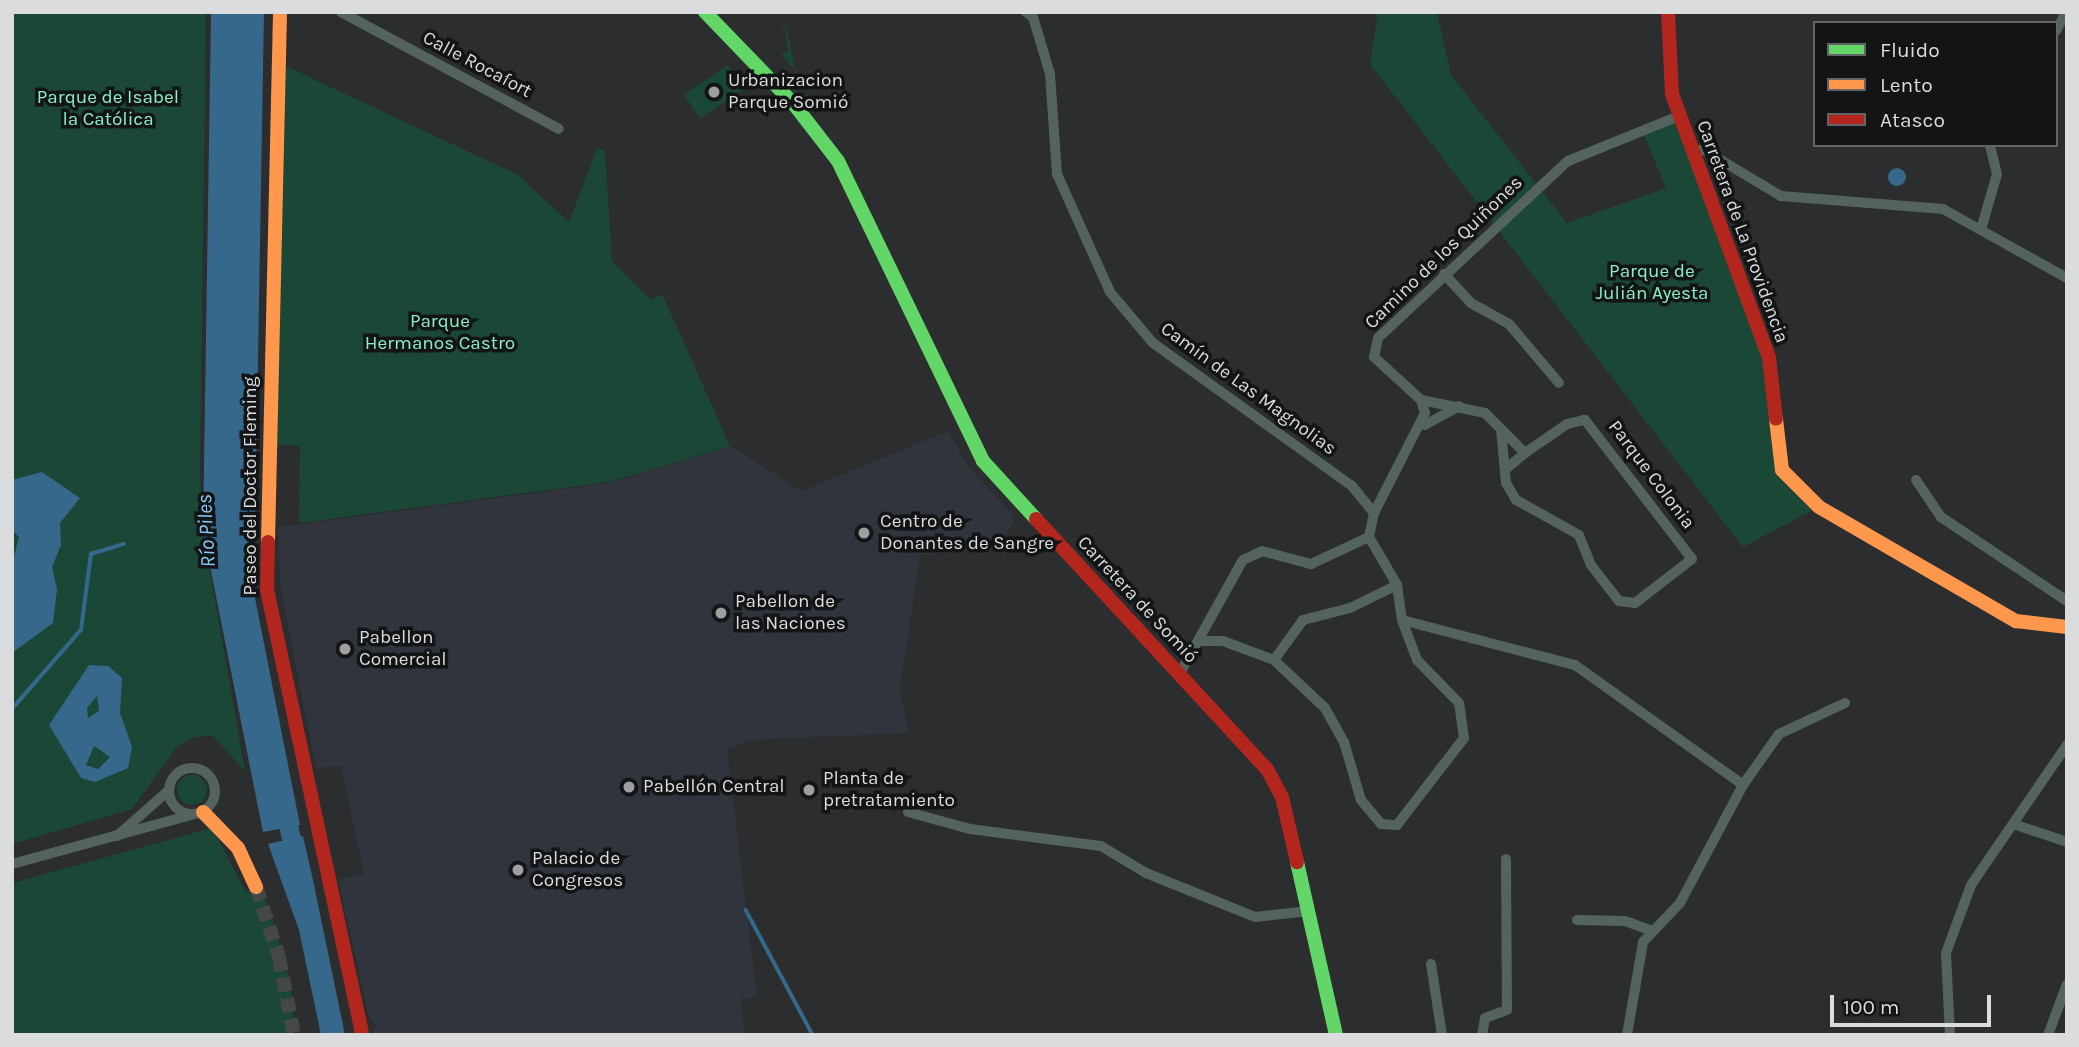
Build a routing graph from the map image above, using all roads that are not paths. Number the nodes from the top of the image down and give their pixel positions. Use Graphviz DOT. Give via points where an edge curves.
graph roads {
  1 [pos="280,12"];
  2 [pos="341,12"];
  3 [pos="705,12"];
  4 [pos="1668,12"];
  5 [pos="2066,12"];
  6 [pos="1034,14"];
  7 [pos="2058,28"];
  8 [pos="1679,116"];
  9 [pos="559,129"];
  10 [pos="1990,147"];
  11 [pos="1691,150"];
  12 [pos="1982,226"];
  13 [pos="1444,274"];
  14 [pos="2067,278"];
  15 [pos="1559,383"];
  16 [pos="1421,400"];
  17 [pos="1459,406"];
  18 [pos="1425,425"];
  19 [pos="1501,429"];
  20 [pos="1525,453"];
  21 [pos="1506,469"];
  22 [pos="1916,481"];
  23 [pos="1374,513"];
  24 [pos="1369,537"];
  25 [pos="1397,585"];
  26 [pos="2067,601"];
  27 [pos="1402,620"];
  28 [pos="2067,627"];
  29 [pos="1198,640"];
  30 [pos="1275,660"];
  31 [pos="1180,673"];
  32 [pos="1845,703"];
  33 [pos="2067,746"];
  34 [pos="1742,785"];
  35 [pos="168,791"];
  36 [pos="908,812"];
  37 [pos="197,813"];
  38 [pos="2013,824"];
  39 [pos="116,836"];
  40 [pos="2067,842"];
  41 [pos="1506,859"];
  42 [pos="12,864"];
  43 [pos="256,887"];
  44 [pos="1309,911"];
  45 [pos="1577,920"];
  46 [pos="1650,930"];
  47 [pos="1431,964"];
  48 [pos="2067,984"];
  49 [pos="362,1035"];
  50 [pos="1336,1035"];
  51 [pos="1442,1035"];
  52 [pos="1482,1035"];
  53 [pos="1627,1035"];
  54 [pos="1950,1035"];
  55 [pos="2048,1035"];
  1 -- 49 [label="street, Paseo del Doctor Fleming" via="267,590"];
  2 -- 9 [label="street, Calle Rocafort"];
  3 -- 31 [label="street, Carretera de Somió" via="793,103 838,160 984,461"];
  4 -- 8 [label="street, Carretera de La Providencia"];
  5 -- 7 [label="street"];
  6 -- 23 [label="street, Camín de Las Magnolias" via="1054,95 1057,174 1129,321 1343,479"];
  8 -- 11 [label="street, Carretera de La Providencia"];
  8 -- 13 [label="street, Camino de los Quiñones" via="1568,162"];
  10 -- 12 [label="street" via="1997,174"];
  11 -- 12 [label="street" via="1704,150 1781,196 1942,209"];
  11 -- 28 [label="street, Carretera de La Providencia" via="1769,358 1776,452 1793,485 1976,601 2016,621"];
  12 -- 14 [label="street"];
  13 -- 15 [label="street" via="1471,303 1509,324"];
  13 -- 16 [label="street, Camino de los Quiñones" via="1372,348"];
  16 -- 17 [label="street"];
  16 -- 18 [label="street"];
  17 -- 18 [label="street"];
  17 -- 19 [label="street" via="1485,413"];
  18 -- 23 [label="street"];
  19 -- 20 [label="street"];
  19 -- 21 [label="street, Parque Colonia"];
  20 -- 21 [label="street, Parque Colonia"];
  20 -- 21 [label="street, Parque Colonia" via="1567,424 1585,420 1692,559 1627,606 1591,565 1579,535 1516,500"];
  22 -- 26 [label="street" via="1941,517"];
  23 -- 24 [label="street"];
  24 -- 25 [label="street"];
  24 -- 29 [label="street" via="1311,564 1253,553"];
  25 -- 27 [label="street"];
  25 -- 30 [label="street" via="1350,608 1303,620"];
  27 -- 30 [label="street" via="1417,660 1454,696 1465,728 1462,747 1397,825 1369,816 1325,708"];
  27 -- 34 [label="street" via="1575,665"];
  29 -- 30 [label="street" via="1223,641"];
  29 -- 31 [label="street"];
  31 -- 44 [label="street, Carretera de Somió" via="1268,769 1282,797"];
  32 -- 34 [label="street" via="1779,734"];
  33 -- 38 [label="street"];
  34 -- 46 [label="street" via="1680,902"];
  35 -- 37 [label="street" via="174,807"];
  35 -- 37 [label="street" via="180,771 204,771 215,792"];
  35 -- 39 [label="street"];
  36 -- 44 [label="street" via="970,829 1101,846 1146,873 1255,918"];
  37 -- 39 [label="street"];
  37 -- 43 [label="street" via="238,848"];
  38 -- 40 [label="street"];
  38 -- 54 [label="street" via="1971,885 1946,953"];
  39 -- 42 [label="street"];
  41 -- 52 [label="street" via="1507,1010 1485,1018"];
  44 -- 50 [label="street, Carretera de Somió"];
  45 -- 46 [label="street" via="1625,921"];
  46 -- 53 [label="street" via="1636,966"];
  47 -- 51 [label="street"];
  48 -- 55 [label="street"];
}
